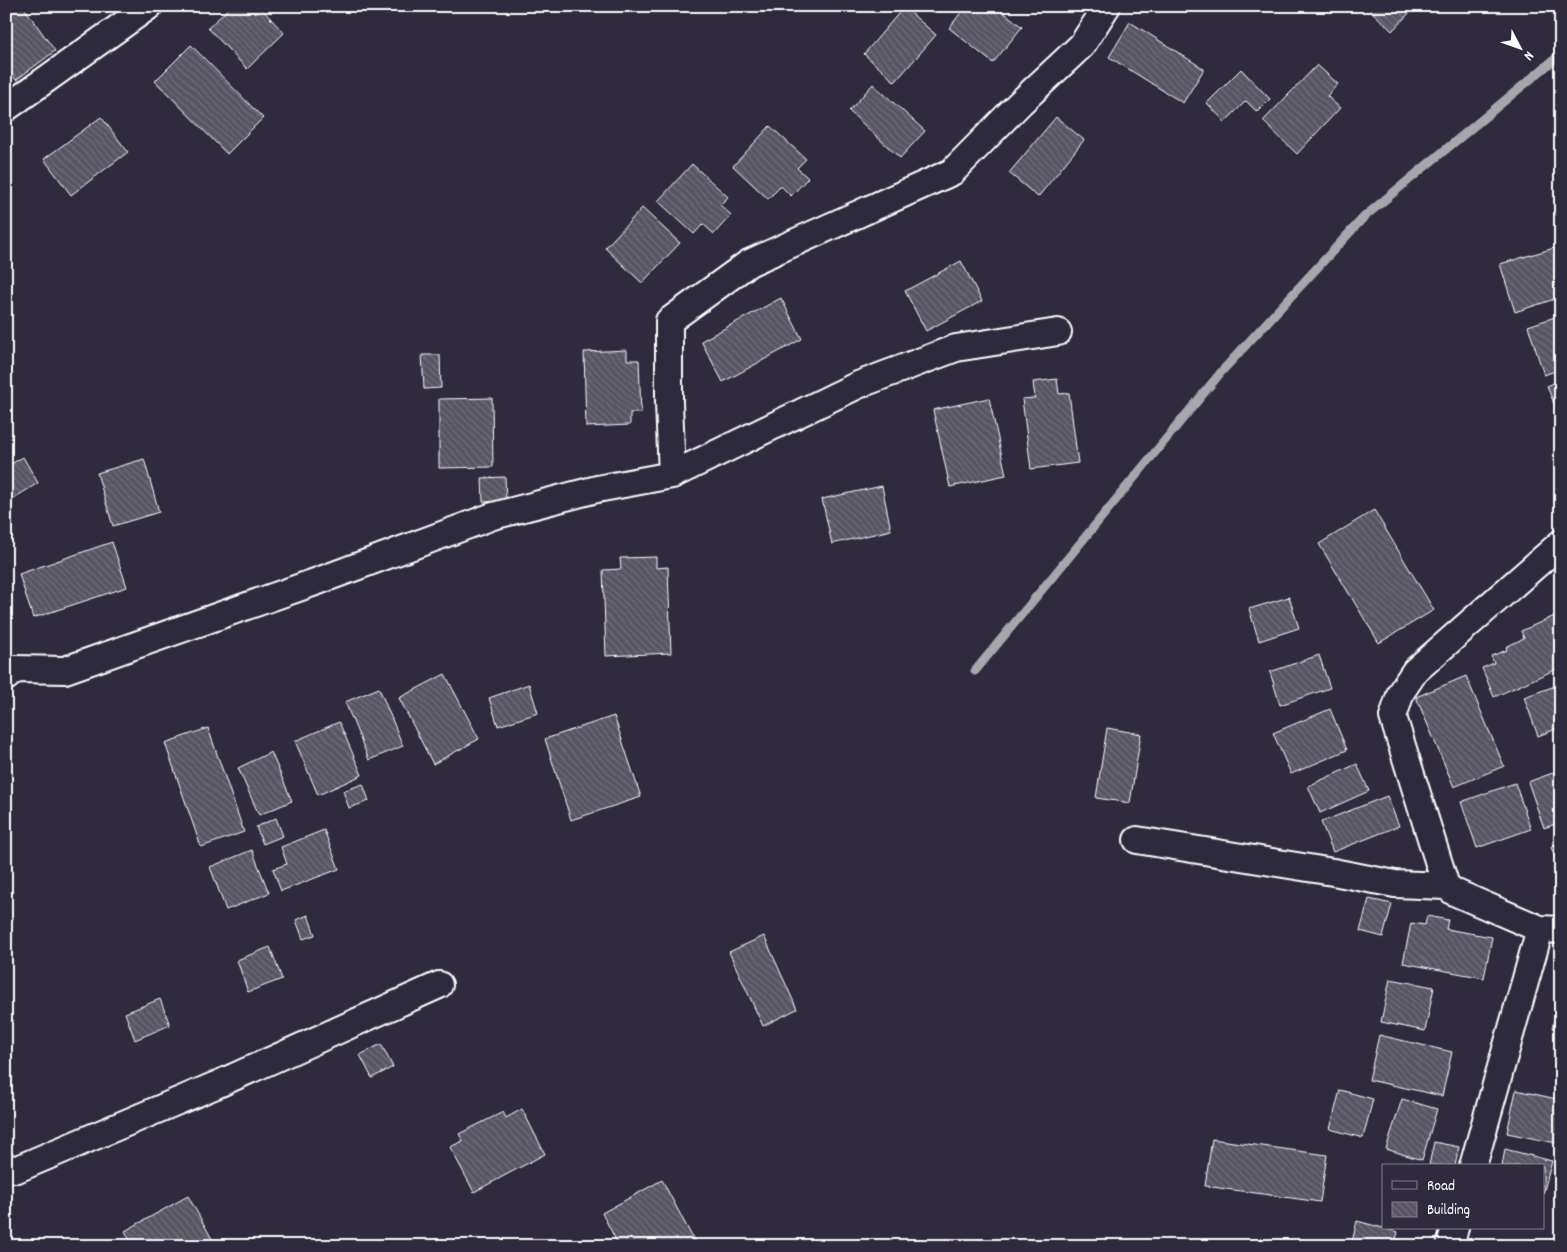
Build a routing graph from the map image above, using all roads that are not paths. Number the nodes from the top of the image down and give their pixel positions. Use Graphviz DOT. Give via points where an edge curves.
graph roads {
  1 [pos="150,6"];
  2 [pos="1108,6"];
  3 [pos="6,108"];
  4 [pos="1058,332"];
  5 [pos="672,475"];
  6 [pos="1561,544"];
  7 [pos="10,667"];
  8 [pos="1137,840"];
  9 [pos="1446,886"];
  10 [pos="1550,930"];
  11 [pos="440,985"];
  12 [pos="1474,1164"];
  13 [pos="6,1168"];
  14 [pos="1454,1230"];
  15 [pos="1450,1246"];
  1 -- 3 [label="street"];
  2 -- 5 [label="street" via="1082,45 952,172 748,263 669,321"];
  4 -- 5 [label="street" via="956,348 858,385"];
  5 -- 7 [label="street" via="597,489 493,516 65,670"];
  6 -- 9 [label="street" via="1416,671 1401,692 1393,717"];
  8 -- 9 [label="street" via="1395,884"];
  9 -- 10 [label="street"];
  10 -- 12 [label="street"];
  11 -- 13 [label="street" via="17,1169"];
  14 -- 15 [label="street"];
}
